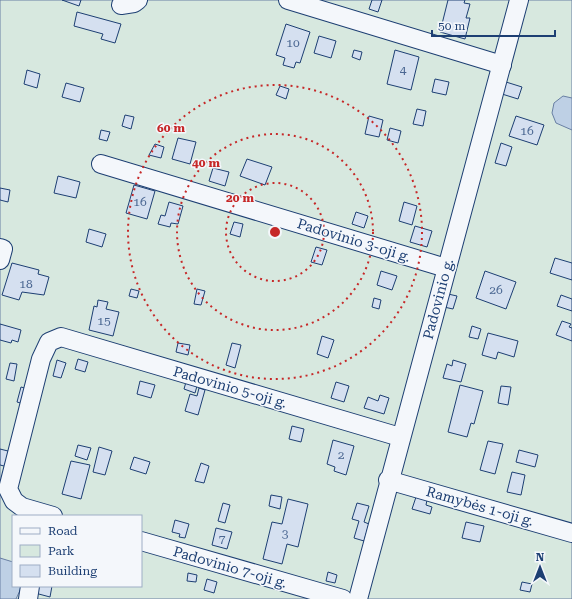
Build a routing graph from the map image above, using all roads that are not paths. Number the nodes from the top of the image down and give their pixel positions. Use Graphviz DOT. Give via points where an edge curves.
graph roads {
  1 [pos="288,0"];
  2 [pos="519,0"];
  3 [pos="502,65"];
  4 [pos="101,164"];
  5 [pos="0,248"];
  6 [pos="0,260"];
  7 [pos="446,268"];
  8 [pos="400,437"];
  9 [pos="388,480"];
  10 [pos="46,515"];
  11 [pos="572,533"];
  12 [pos="142,541"];
  13 [pos="30,587"];
  14 [pos="28,599"];
  15 [pos="343,599"];
  16 [pos="358,599"];
  1 -- 3 [label="street"];
  2 -- 3 [label="street, Padovinio g."];
  3 -- 7 [label="street, Padovinio g."];
  4 -- 7 [label="street, Padovinio 3-oji g."];
  5 -- 6 [label="street" via="3,248"];
  7 -- 8 [label="street, Padovinio g."];
  8 -- 9 [label="street, Padovinio g."];
  8 -- 10 [label="street, Padovinio 5-oji g." via="61,337 49,342 41,359 8,489 14,501 22,507"];
  9 -- 11 [label="street, Ramybės 1-oji g."];
  9 -- 16 [label="street, Padovinio g."];
  12 -- 15 [label="street, Padovinio 7-oji g."];
  13 -- 14 [label="street"];
}
